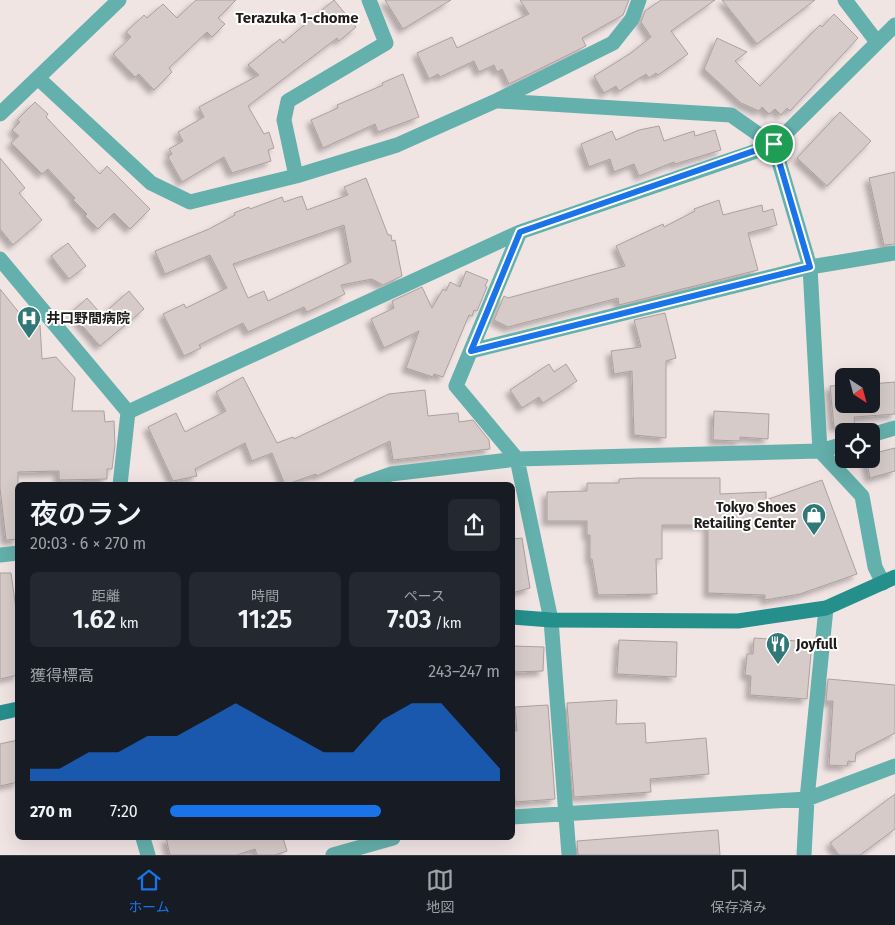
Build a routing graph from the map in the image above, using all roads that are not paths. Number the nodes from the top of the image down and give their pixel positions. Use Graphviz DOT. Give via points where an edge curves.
graph roads {
  1 [pos="119,0"];
  2 [pos="369,0"];
  3 [pos="639,0"];
  4 [pos="845,0"];
  5 [pos="895,25"];
  6 [pos="877,42"];
  7 [pos="38,78"];
  8 [pos="498,100"];
  9 [pos="0,114"];
  10 [pos="774,144"];
  11 [pos="296,176"];
  12 [pos="520,232"];
  13 [pos="895,253"];
  14 [pos="0,259"];
  15 [pos="810,267"];
  16 [pos="471,351"];
  17 [pos="128,412"];
  18 [pos="895,428"];
  19 [pos="880,432"];
  20 [pos="835,447"];
  21 [pos="820,451"];
  22 [pos="517,459"];
  23 [pos="120,482"];
  24 [pos="368,482"];
  25 [pos="15,553"];
  26 [pos="0,555"];
  27 [pos="889,580"];
  28 [pos="826,608"];
  29 [pos="515,617"];
  30 [pos="551,620"];
  31 [pos="15,710"];
  32 [pos="0,713"];
  33 [pos="895,766"];
  34 [pos="807,799"];
  35 [pos="565,815"];
  36 [pos="515,817"];
  37 [pos="144,840"];
  38 [pos="386,840"];
  39 [pos="148,855"];
  40 [pos="333,855"];
  41 [pos="569,855"];
  42 [pos="804,855"];
  1 -- 7 [label="street"];
  2 -- 11 [label="street" via="386,43 288,101 284,120"];
  3 -- 8 [label="street" via="632,18 613,42"];
  4 -- 6 [label="street"];
  5 -- 6 [label="street"];
  6 -- 10 [label="street"];
  7 -- 9 [label="street"];
  7 -- 11 [label="street" via="151,184 190,202"];
  8 -- 10 [label="street" via="731,115"];
  8 -- 11 [label="street" via="397,145"];
  10 -- 12 [label="street"];
  10 -- 15 [label="street"];
  12 -- 16 [label="street"];
  12 -- 17 [label="street"];
  13 -- 15 [label="street"];
  14 -- 17 [label="street"];
  15 -- 16 [label="street"];
  15 -- 21 [label="street"];
  16 -- 22 [label="street" via="456,386"];
  17 -- 23 [label="street"];
  18 -- 19 [label="street"];
  20 -- 21 [label="street"];
  21 -- 22 [label="street"];
  21 -- 27 [label="street" via="862,496 874,567"];
  22 -- 24 [label="street" via="391,474"];
  22 -- 30 [label="street"];
  25 -- 26 [label="street"];
  27 -- 28 [label="street"];
  28 -- 30 [label="street" via="738,621"];
  28 -- 34 [label="street"];
  29 -- 30 [label="street"];
  30 -- 35 [label="street"];
  31 -- 32 [label="street"];
  33 -- 34 [label="street"];
  34 -- 35 [label="street"];
  34 -- 42 [label="street"];
  35 -- 36 [label="street"];
  35 -- 41 [label="street"];
  37 -- 39 [label="street"];
  38 -- 40 [label="street"];
}
